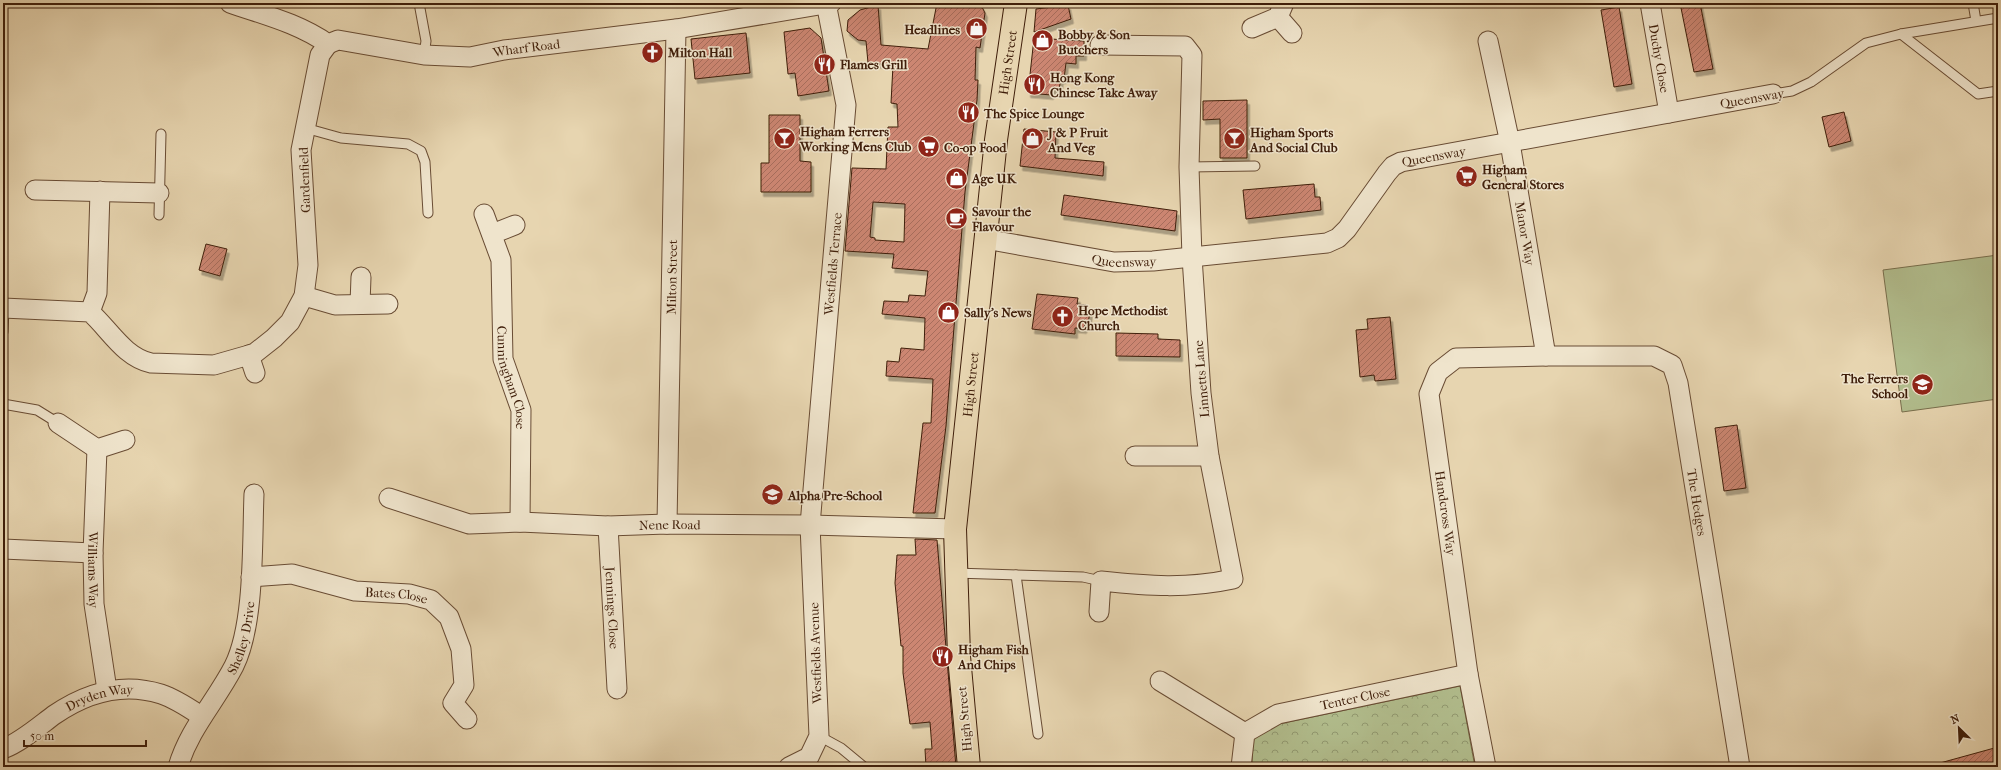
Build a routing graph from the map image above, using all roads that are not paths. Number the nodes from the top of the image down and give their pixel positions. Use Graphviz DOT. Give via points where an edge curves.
graph roads {
  1 [pos="230,3"];
  2 [pos="419,3"];
  3 [pos="828,3"];
  4 [pos="1016,3"];
  5 [pos="1650,3"];
  6 [pos="1973,3"];
  7 [pos="1281,10"];
  8 [pos="1998,18"];
  9 [pos="1976,21"];
  10 [pos="1252,28"];
  11 [pos="676,29"];
  12 [pos="1292,33"];
  13 [pos="1901,34"];
  14 [pos="1488,41"];
  15 [pos="328,44"];
  16 [pos="1100,44"];
  17 [pos="424,55"];
  18 [pos="1998,90"];
  19 [pos="1773,94"];
  20 [pos="1669,114"];
  21 [pos="305,128"];
  22 [pos="161,134"];
  23 [pos="1510,143"];
  24 [pos="1255,166"];
  25 [pos="1189,167"];
  26 [pos="35,190"];
  27 [pos="100,192"];
  28 [pos="159,193"];
  29 [pos="428,213"];
  30 [pos="484,214"];
  31 [pos="159,215"];
  32 [pos="515,225"];
  33 [pos="492,234"];
  34 [pos="985,239"];
  35 [pos="1192,257"];
  36 [pos="361,277"];
  37 [pos="304,296"];
  38 [pos="360,304"];
  39 [pos="388,304"];
  40 [pos="3,308"];
  41 [pos="90,312"];
  42 [pos="3,332"];
  43 [pos="249,355"];
  44 [pos="1546,356"];
  45 [pos="255,373"];
  46 [pos="3,404"];
  47 [pos="58,423"];
  48 [pos="125,440"];
  49 [pos="97,449"];
  50 [pos="1135,456"];
  51 [pos="1209,456"];
  52 [pos="254,494"];
  53 [pos="389,498"];
  54 [pos="520,522"];
  55 [pos="667,524"];
  56 [pos="810,525"];
  57 [pos="608,526"];
  58 [pos="955,529"];
  59 [pos="3,549"];
  60 [pos="93,553"];
  61 [pos="955,573"];
  62 [pos="1016,575"];
  63 [pos="251,577"];
  64 [pos="1101,581"];
  65 [pos="1099,612"];
  66 [pos="1468,674"];
  67 [pos="1160,681"];
  68 [pos="617,689"];
  69 [pos="107,690"];
  70 [pos="202,716"];
  71 [pos="466,719"];
  72 [pos="1245,733"];
  73 [pos="1038,734"];
  74 [pos="819,736"];
  75 [pos="3,750"];
  76 [pos="811,762"];
  77 [pos="178,767"];
  78 [pos="789,767"];
  79 [pos="864,767"];
  80 [pos="969,767"];
  81 [pos="1241,767"];
  82 [pos="1486,767"];
  83 [pos="1740,767"];
  1 -- 15 [label="street" via="292,24"];
  2 -- 17 [label="lane" via="426,41"];
  3 -- 11 [label="street, Wharf Road"];
  3 -- 56 [label="street, Westfields Terrace" via="846,105"];
  4 -- 34 [label="main road, High Street"];
  5 -- 20 [label="street, Duchy Close"];
  6 -- 9 [label="lane"];
  7 -- 10 [label="street"];
  7 -- 12 [label="street"];
  8 -- 9 [label="lane, Queensway"];
  9 -- 13 [label="lane, Queensway"];
  11 -- 17 [label="street, Wharf Road" via="504,50 470,57"];
  11 -- 55 [label="street, Milton Street"];
  13 -- 18 [label="lane" via="1978,94"];
  13 -- 19 [label="lane, Queensway" via="1866,43 1811,82"];
  14 -- 23 [label="street, Manor Way"];
  15 -- 17 [label="street, Wharf Road" via="338,40"];
  15 -- 21 [label="street, Gardenfield" via="320,55"];
  16 -- 25 [label="street, Linnetts Lane" via="1185,46 1192,55"];
  19 -- 20 [label="street, Queensway"];
  20 -- 23 [label="street, Queensway"];
  21 -- 29 [label="lane" via="341,138 408,144 421,151 425,162"];
  21 -- 37 [label="street, Gardenfield" via="301,150 308,265"];
  22 -- 28 [label="lane"];
  23 -- 35 [label="street, Queensway" via="1397,164 1387,173 1347,229 1338,238 1327,243"];
  23 -- 44 [label="street, Manor Way"];
  24 -- 25 [label="lane"];
  25 -- 35 [label="street, Linnetts Lane"];
  26 -- 27 [label="street"];
  27 -- 28 [label="street"];
  27 -- 41 [label="street" via="97,293"];
  28 -- 31 [label="lane"];
  30 -- 33 [label="street, Cunningham Close"];
  32 -- 33 [label="street"];
  33 -- 54 [label="street, Cunningham Close" via="501,260 503,359 521,410"];
  34 -- 35 [label="street, Queensway" via="1114,262"];
  34 -- 58 [label="main road, High Street"];
  35 -- 51 [label="street, Linnetts Lane" via="1201,393"];
  36 -- 38 [label="street"];
  37 -- 38 [label="street" via="335,304"];
  37 -- 43 [label="street, Gardenfield" via="290,322 274,338"];
  38 -- 39 [label="street"];
  40 -- 41 [label="street"];
  40 -- 42 [label="lane"];
  41 -- 43 [label="street, Gardenfield" via="127,351 141,361 176,365 214,364"];
  43 -- 45 [label="street"];
  44 -- 66 [label="street, Handcross Way" via="1456,358 1438,372 1429,394"];
  44 -- 83 [label="street, The Hedges" via="1654,356 1672,365 1678,383"];
  46 -- 47 [label="lane" via="37,410"];
  47 -- 49 [label="street"];
  48 -- 49 [label="street"];
  49 -- 60 [label="street, Williams Way"];
  50 -- 51 [label="street"];
  51 -- 64 [label="street, Linnetts Lane" via="1233,579 1211,584 1159,587"];
  52 -- 63 [label="street, Shelley Drive"];
  53 -- 54 [label="street, Nene Road" via="469,524"];
  54 -- 57 [label="street, Nene Road"];
  55 -- 56 [label="street, Nene Road"];
  55 -- 57 [label="street, Nene Road"];
  56 -- 58 [label="street, Nene Road"];
  56 -- 74 [label="street, Westfields Avenue"];
  57 -- 68 [label="street, Jennings Close"];
  58 -- 61 [label="main road, High Street"];
  59 -- 60 [label="street"];
  60 -- 69 [label="street, Williams Way" via="94,604"];
  61 -- 62 [label="lane, Linnetts Lane"];
  61 -- 80 [label="main road, High Street"];
  62 -- 64 [label="lane, Linnetts Lane" via="1083,577"];
  62 -- 73 [label="lane"];
  63 -- 70 [label="street, Shelley Drive" via="246,630 241,647 234,666"];
  63 -- 71 [label="street, Bates Close" via="292,574 355,591 409,594 431,600 449,617 461,649 464,685 453,703"];
  64 -- 65 [label="street"];
  66 -- 72 [label="street, Tenter Close" via="1278,714"];
  66 -- 82 [label="street, Handcross Way"];
  67 -- 72 [label="street"];
  69 -- 70 [label="street, Dryden Way" via="135,688 161,694"];
  69 -- 75 [label="street, Dryden Way" via="81,699"];
  70 -- 77 [label="street, Shelley Drive" via="184,749"];
  72 -- 81 [label="street"];
  74 -- 76 [label="street, Westfields Avenue"];
  74 -- 79 [label="lane" via="841,748"];
  76 -- 78 [label="street, Westfields Avenue"];
}
